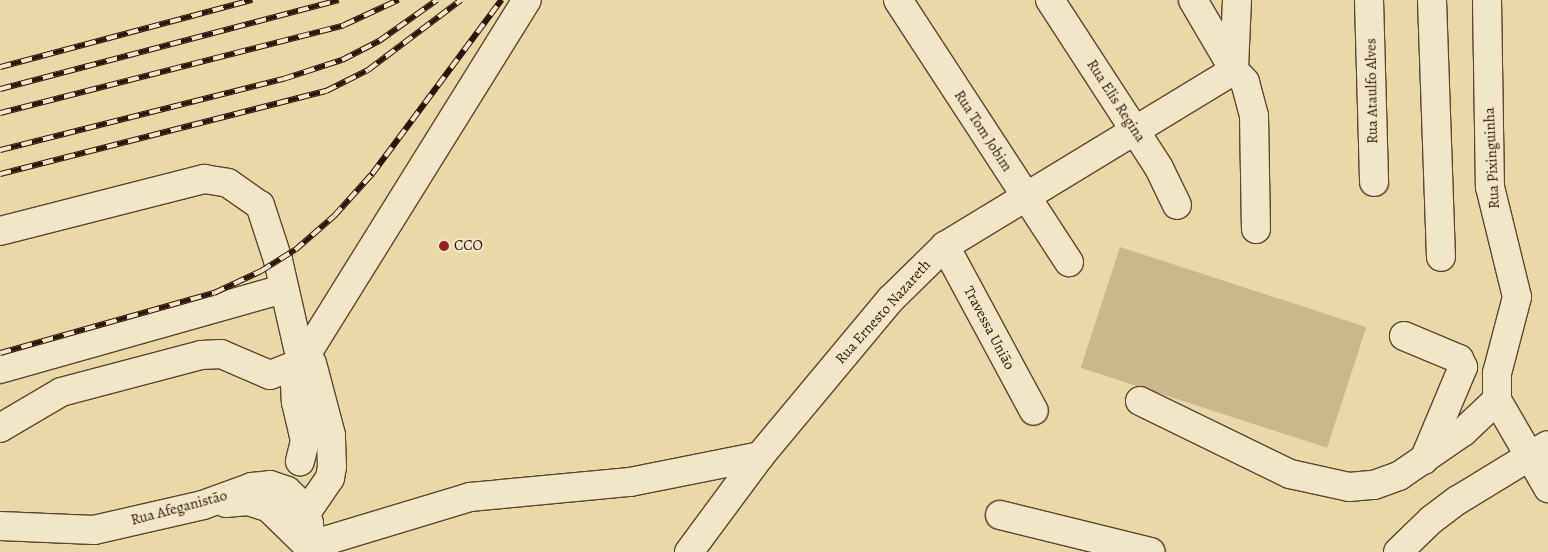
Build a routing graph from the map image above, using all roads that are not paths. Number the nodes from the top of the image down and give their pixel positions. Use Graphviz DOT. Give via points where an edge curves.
graph roads {
  1 [pos="527,0"];
  2 [pos="898,0"];
  3 [pos="1050,0"];
  4 [pos="1193,0"];
  5 [pos="1237,0"];
  6 [pos="1369,0"];
  7 [pos="1432,0"];
  8 [pos="1487,0"];
  9 [pos="1234,70"];
  10 [pos="1134,128"];
  11 [pos="1374,182"];
  12 [pos="1024,195"];
  13 [pos="1177,205"];
  14 [pos="1256,229"];
  15 [pos="0,231"];
  16 [pos="945,246"];
  17 [pos="1441,257"];
  18 [pos="1069,262"];
  19 [pos="282,289"];
  20 [pos="1404,336"];
  21 [pos="303,357"];
  22 [pos="0,368"];
  23 [pos="1497,400"];
  24 [pos="1140,401"];
  25 [pos="1034,410"];
  26 [pos="0,428"];
  27 [pos="1538,451"];
  28 [pos="760,456"];
  29 [pos="341,459"];
  30 [pos="300,460"];
  31 [pos="1424,461"];
  32 [pos="280,486"];
  33 [pos="1548,488"];
  34 [pos="202,505"];
  35 [pos="306,513"];
  36 [pos="1000,515"];
  37 [pos="0,526"];
  38 [pos="309,549"];
  39 [pos="689,552"];
  40 [pos="1151,552"];
  41 [pos="1398,552"];
  1 -- 21 [label="street"];
  2 -- 12 [label="street, Rua Tom Jobim"];
  3 -- 10 [label="street, Rua Elis Regina"];
  4 -- 9 [label="street"];
  5 -- 9 [label="street"];
  6 -- 11 [label="street, Rua Ataulfo Alves"];
  7 -- 17 [label="street"];
  8 -- 23 [label="street, Rua Pixinguinha" via="1490,187 1517,298 1499,364"];
  9 -- 10 [label="street, Rua Ernesto Nazareth"];
  9 -- 14 [label="street" via="1245,82 1254,116"];
  10 -- 12 [label="street, Rua Ernesto Nazareth"];
  10 -- 13 [label="street, Rua Elis Regina" via="1160,168"];
  12 -- 16 [label="street, Rua Ernesto Nazareth"];
  12 -- 18 [label="street, Rua Tom Jobim"];
  15 -- 19 [label="street" via="204,179 228,183 245,192 260,206 278,260"];
  16 -- 25 [label="street, Travessa União"];
  16 -- 28 [label="street, Rua Ernesto Nazareth" via="891,299"];
  19 -- 21 [label="street"];
  19 -- 22 [label="street"];
  20 -- 31 [label="street" via="1459,360 1463,367"];
  21 -- 26 [label="street" via="270,375 221,354 201,355 61,392"];
  21 -- 29 [label="street"];
  21 -- 30 [label="street" via="296,402 305,441"];
  23 -- 27 [label="street"];
  23 -- 31 [label="street" via="1464,432"];
  24 -- 31 [label="street" via="1290,474 1324,483 1349,487 1374,485 1399,476"];
  27 -- 33 [label="street"];
  27 -- 41 [label="street" via="1458,500 1431,520"];
  28 -- 38 [label="street" via="630,482 470,497"];
  28 -- 39 [label="street, Rua Ernesto Nazareth"];
  29 -- 30 [label="street" via="316,453"];
  29 -- 35 [label="street"];
  30 -- 32 [label="street"];
  32 -- 34 [label="street, Rua Afeganistão" via="252,487"];
  32 -- 35 [label="street" via="293,495"];
  34 -- 37 [label="street, Rua Afeganistão" via="94,530"];
  34 -- 38 [label="street" via="248,501 260,504 278,514"];
  35 -- 38 [label="street"];
  36 -- 40 [label="street"];
}
